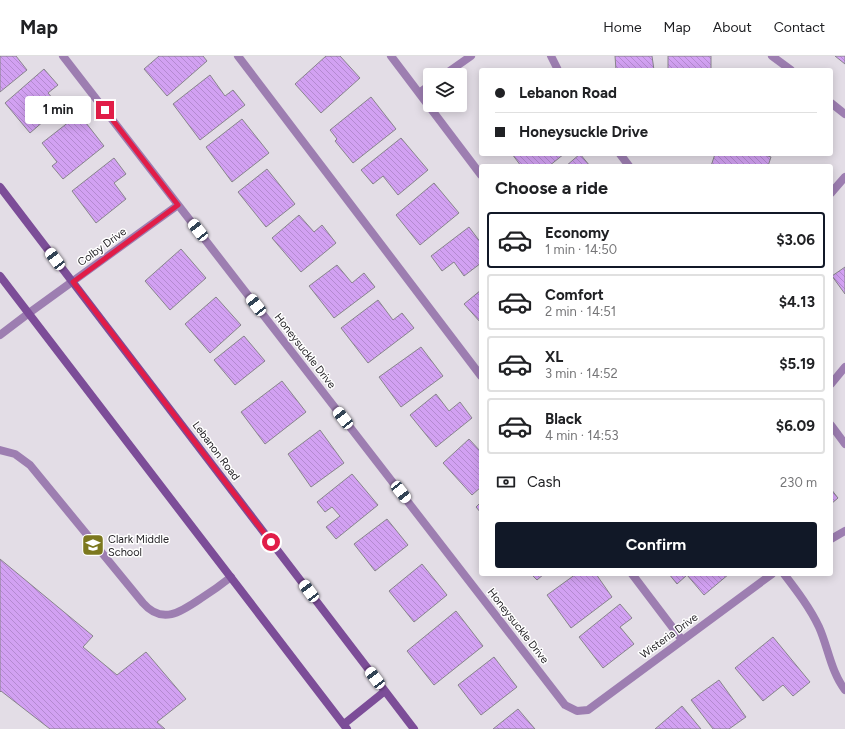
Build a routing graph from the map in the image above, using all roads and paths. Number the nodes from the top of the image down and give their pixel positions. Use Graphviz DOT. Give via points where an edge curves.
graph roads {
  1 [pos="63,56"];
  2 [pos="238,56"];
  3 [pos="391,56"];
  4 [pos="471,56"];
  5 [pos="551,56"];
  6 [pos="772,56"];
  7 [pos="454,68"];
  8 [pos="557,68"];
  9 [pos="788,68"];
  10 [pos="423,90"];
  11 [pos="419,93"];
  12 [pos="833,105"];
  13 [pos="845,114"];
  14 [pos="479,172"];
  15 [pos="845,176"];
  16 [pos="0,187"];
  17 [pos="833,191"];
  18 [pos="178,205"];
  19 [pos="0,276"];
  20 [pos="73,282"];
  21 [pos="29,313"];
  22 [pos="0,335"];
  23 [pos="845,367"];
  24 [pos="479,373"];
  25 [pos="833,382"];
  26 [pos="833,428"];
  27 [pos="845,444"];
  28 [pos="0,450"];
  29 [pos="845,530"];
  30 [pos="833,538"];
  31 [pos="634,576"];
  32 [pos="769,576"];
  33 [pos="785,576"];
  34 [pos="231,577"];
  35 [pos="682,640"];
  36 [pos="844,687"];
  37 [pos="385,691"];
  38 [pos="577,711"];
  39 [pos="343,727"];
  40 [pos="414,729"];
  1 -- 18 [label="street, Honeysuckle Drive"];
  2 -- 24 [label="street"];
  3 -- 11 [label="street"];
  4 -- 7 [label="street"];
  5 -- 8 [label="street"];
  6 -- 9 [label="street"];
  10 -- 11 [label="street"];
  11 -- 14 [label="street"];
  12 -- 13 [label="street"];
  15 -- 17 [label="street"];
  16 -- 20 [label="main road, Lebanon Road"];
  18 -- 20 [label="street, Colby Drive"];
  18 -- 38 [label="street, Honeysuckle Drive" via="565,705"];
  19 -- 21 [label="main road"];
  20 -- 21 [label="street, Colby Drive"];
  20 -- 37 [label="main road, Lebanon Road"];
  21 -- 22 [label="street, Colby Drive"];
  21 -- 34 [label="main road"];
  23 -- 25 [label="street"];
  26 -- 27 [label="street"];
  28 -- 34 [label="street" via="15,454 30,465 143,604 152,611 164,615 177,613"];
  29 -- 30 [label="street"];
  31 -- 35 [label="street"];
  32 -- 35 [label="street, Wisteria Drive"];
  33 -- 36 [label="street" via="818,624 832,664"];
  34 -- 39 [label="main road"];
  35 -- 38 [label="street, Wisteria Drive" via="588,710"];
  37 -- 39 [label="main road"];
  37 -- 40 [label="main road, Lebanon Road"];
}
